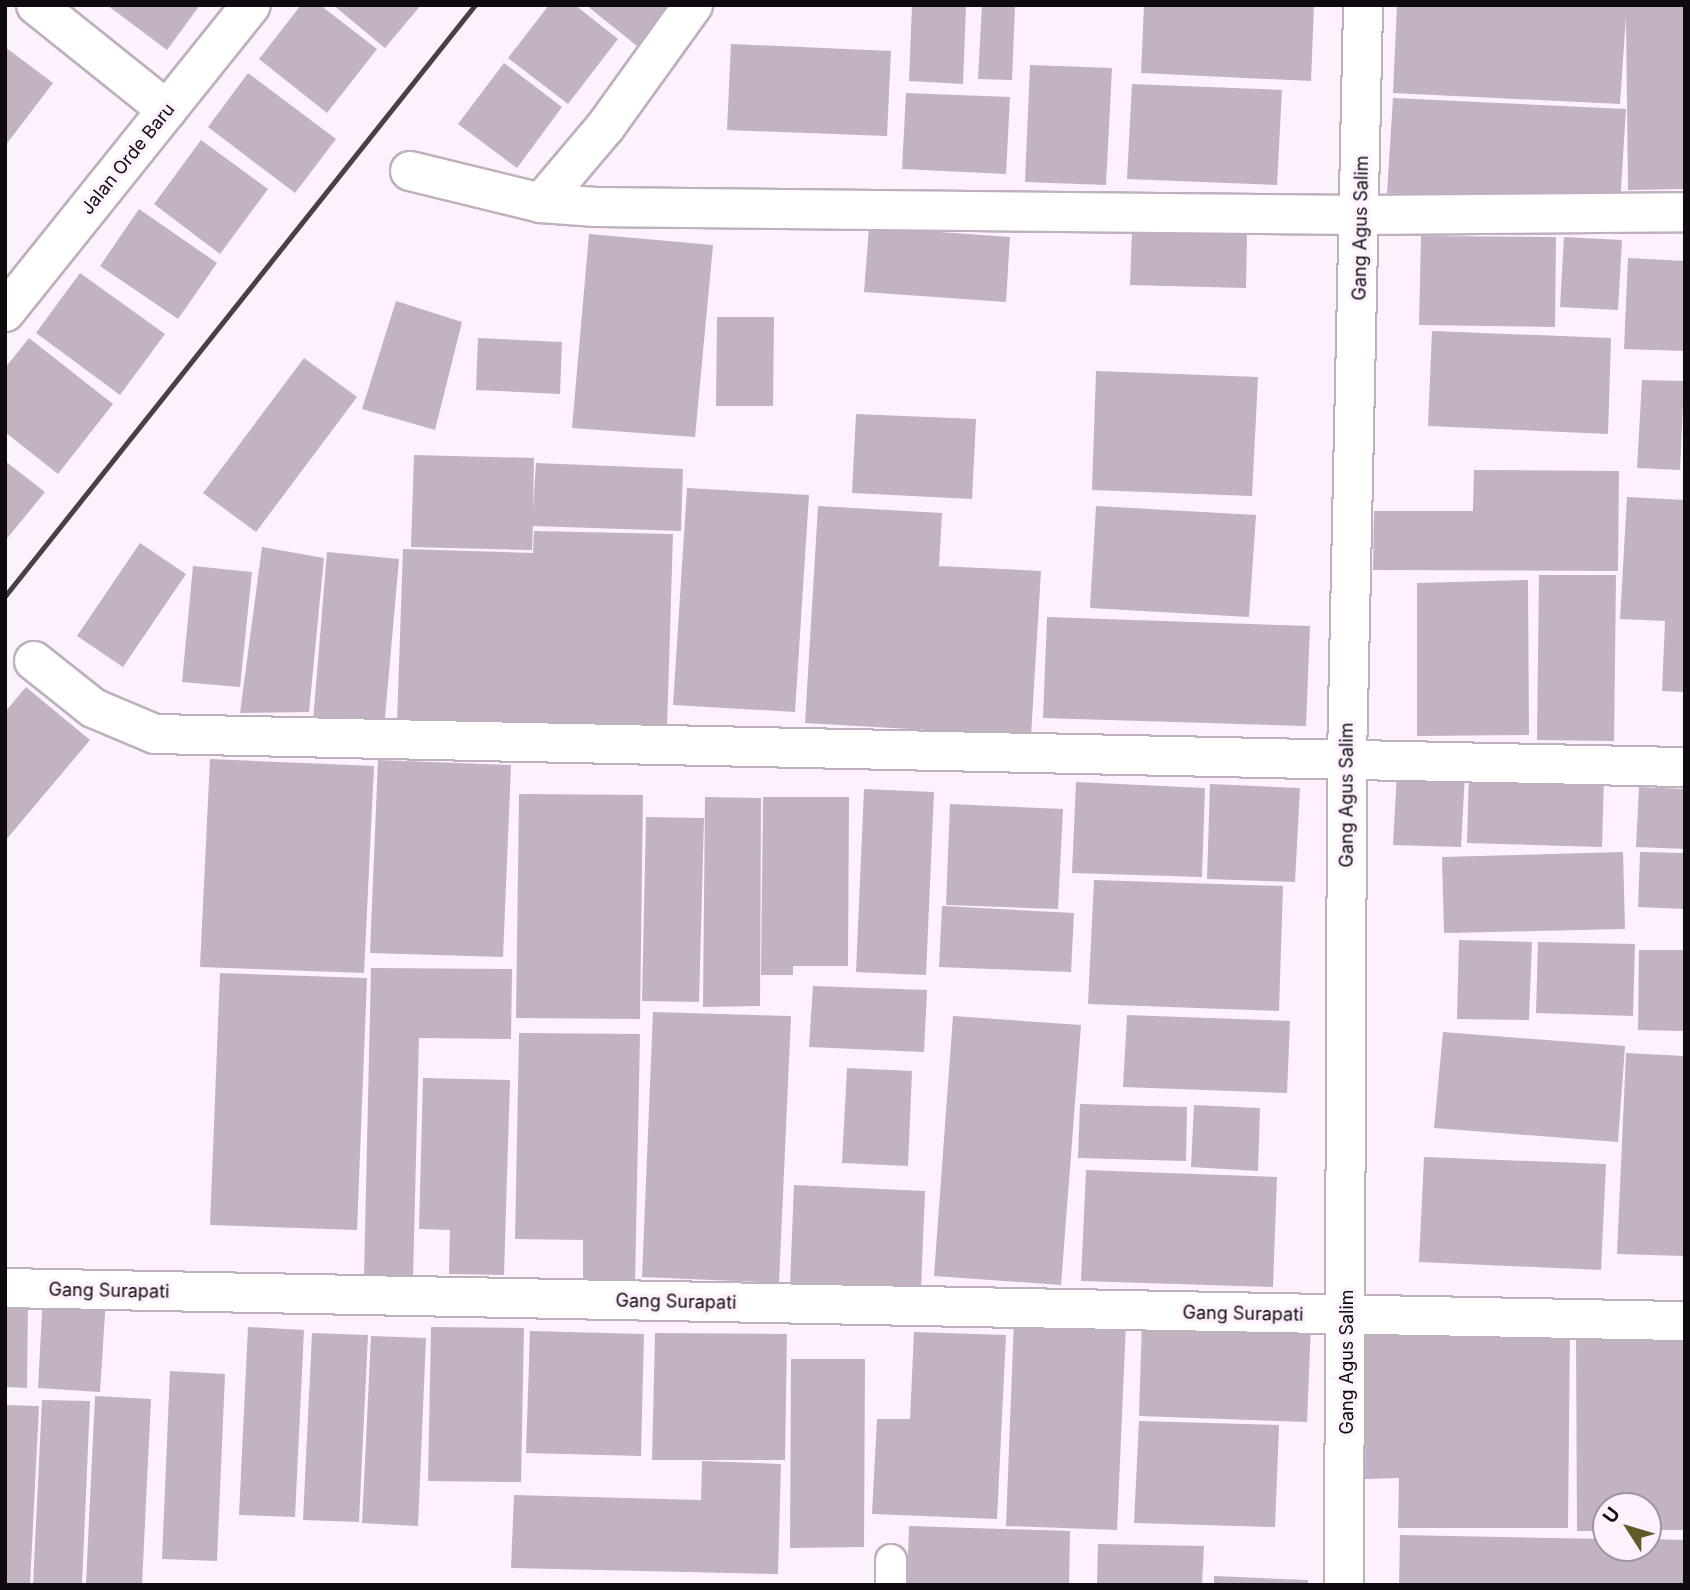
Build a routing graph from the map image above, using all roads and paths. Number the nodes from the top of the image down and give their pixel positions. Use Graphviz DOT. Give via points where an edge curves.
graph roads {
  1 [pos="36,5"];
  2 [pos="251,5"];
  3 [pos="693,5"];
  4 [pos="1363,5"];
  5 [pos="167,110"];
  6 [pos="410,171"];
  7 [pos="541,203"];
  8 [pos="1685,212"];
  9 [pos="1362,215"];
  10 [pos="5,312"];
  11 [pos="34,661"];
  12 [pos="1346,759"];
  13 [pos="1685,767"];
  14 [pos="5,1288"];
  15 [pos="1347,1316"];
  16 [pos="1685,1321"];
  17 [pos="1344,1585"];
  1 -- 5 [label="street"];
  2 -- 5 [label="street, Jalan Orde Baru"];
  3 -- 7 [label="street" via="606,126"];
  4 -- 9 [label="street, Gang Agus Salim"];
  5 -- 10 [label="street, Jalan Orde Baru"];
  6 -- 7 [label="street"];
  7 -- 9 [label="street"];
  8 -- 9 [label="street"];
  9 -- 12 [label="street, Gang Agus Salim"];
  11 -- 12 [label="street" via="93,708 155,734"];
  12 -- 13 [label="street"];
  12 -- 15 [label="street, Gang Agus Salim"];
  14 -- 15 [label="street, Gang Surapati"];
  15 -- 16 [label="street, Gang Surapati"];
  15 -- 17 [label="street, Gang Agus Salim"];
}
